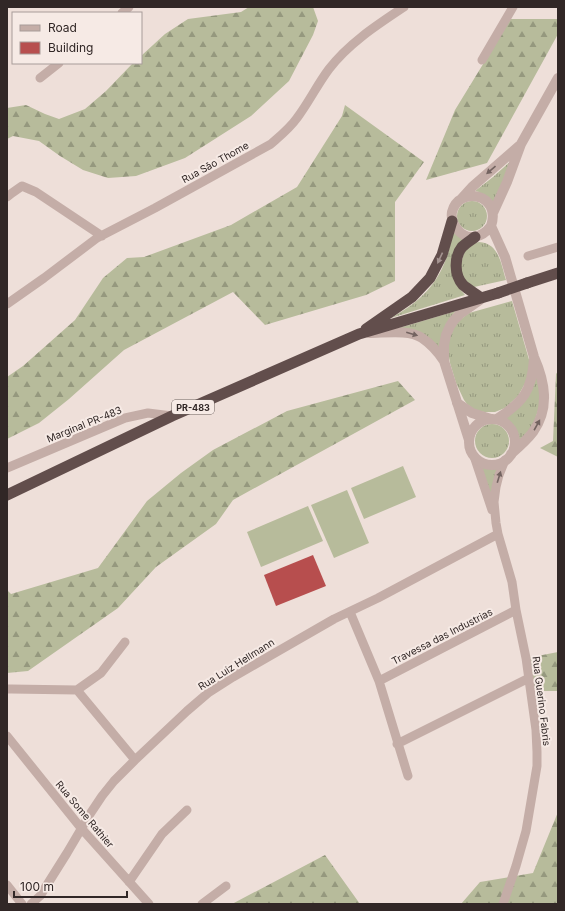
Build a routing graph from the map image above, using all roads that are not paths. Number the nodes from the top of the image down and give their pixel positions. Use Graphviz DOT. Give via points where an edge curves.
graph roads {
  1 [pos="404,7"];
  2 [pos="513,7"];
  3 [pos="482,60"];
  4 [pos="58,64"];
  5 [pos="40,78"];
  6 [pos="558,78"];
  7 [pos="521,144"];
  8 [pos="7,197"];
  9 [pos="462,198"];
  10 [pos="493,213"];
  11 [pos="452,221"];
  12 [pos="491,226"];
  13 [pos="102,236"];
  14 [pos="475,237"];
  15 [pos="558,247"];
  16 [pos="528,256"];
  17 [pos="558,273"];
  18 [pos="481,298"];
  19 [pos="7,304"];
  20 [pos="359,334"];
  21 [pos="534,357"];
  22 [pos="444,361"];
  23 [pos="457,403"];
  24 [pos="172,416"];
  25 [pos="494,419"];
  26 [pos="469,440"];
  27 [pos="474,456"];
  28 [pos="508,457"];
  29 [pos="7,468"];
  30 [pos="7,495"];
  31 [pos="496,523"];
  32 [pos="498,534"];
  33 [pos="516,610"];
  34 [pos="350,612"];
  35 [pos="125,642"];
  36 [pos="529,678"];
  37 [pos="379,681"];
  38 [pos="7,689"];
  39 [pos="77,690"];
  40 [pos="7,736"];
  41 [pos="398,744"];
  42 [pos="134,760"];
  43 [pos="408,776"];
  44 [pos="187,810"];
  45 [pos="81,828"];
  46 [pos="129,882"];
  47 [pos="7,885"];
  48 [pos="226,886"];
  49 [pos="40,896"];
  50 [pos="22,904"];
  51 [pos="31,904"];
  52 [pos="46,904"];
  53 [pos="149,904"];
  54 [pos="202,904"];
  55 [pos="503,904"];
  1 -- 13 [label="street, Rua São Thome" via="344,52 329,69 296,119 271,144"];
  2 -- 3 [label="street"];
  4 -- 5 [label="street"];
  6 -- 7 [label="street"];
  7 -- 9 [label="street, one-way" via="472,186"];
  7 -- 10 [label="street"];
  8 -- 13 [label="street" via="22,186 36,192"];
  9 -- 10 [label="street" via="478,196 485,200"];
  9 -- 11 [label="street" via="453,211"];
  10 -- 12 [label="street"];
  11 -- 14 [label="street" via="463,235"];
  11 -- 20 [label="highway, one-way" via="442,255 430,278 412,297"];
  12 -- 14 [label="street"];
  12 -- 21 [label="street" via="505,257"];
  13 -- 19 [label="street, Rua São Thome"];
  14 -- 18 [label="highway" via="459,251 456,269 463,285"];
  15 -- 16 [label="street"];
  17 -- 18 [label="highway, PR-483, bridge"];
  18 -- 20 [label="highway, PR-483"];
  18 -- 22 [label="street" via="460,314 450,326 445,340"];
  20 -- 22 [label="street, one-way" via="406,332 421,337"];
  20 -- 24 [label="highway, PR-483"];
  21 -- 25 [label="street" via="531,382 526,393 510,411"];
  28 -- 21 [label="street, one-way" via="534,431 542,413 544,393"];
  22 -- 23 [label="street"];
  23 -- 25 [label="street" via="472,413"];
  23 -- 26 [label="street"];
  24 -- 29 [label="street, Marginal PR-483" via="148,413 125,418"];
  24 -- 30 [label="highway, PR-483"];
  25 -- 26 [label="street" via="476,425"];
  25 -- 28 [label="street" via="507,424 513,433 514,449"];
  26 -- 27 [label="street"];
  27 -- 28 [label="street" via="489,464"];
  27 -- 31 [label="street"];
  31 -- 28 [label="street, one-way" via="496,487"];
  31 -- 32 [label="street, Rua Guerino Fabris"];
  32 -- 33 [label="street, Rua Guerino Fabris" via="512,582"];
  32 -- 34 [label="street, Rua Luiz Hellmann"];
  33 -- 36 [label="street, Rua Guerino Fabris"];
  33 -- 37 [label="street, Travessa das Industrias"];
  34 -- 37 [label="street"];
  34 -- 42 [label="street, Rua Luiz Hellmann" via="208,693"];
  35 -- 39 [label="street" via="101,673"];
  36 -- 41 [label="street"];
  36 -- 55 [label="street, Rua Guerino Fabris" via="536,730 537,766 526,831"];
  37 -- 41 [label="street"];
  38 -- 39 [label="street"];
  39 -- 42 [label="street"];
  40 -- 45 [label="street, Rua Some Rathier"];
  41 -- 43 [label="street"];
  42 -- 45 [label="street, Rua Luiz Hellmann" via="102,796"];
  44 -- 46 [label="street" via="162,834"];
  45 -- 46 [label="street, Rua Some Rathier"];
  45 -- 49 [label="street, Rua Luiz Hellmann"];
  46 -- 53 [label="street, Rua Some Rathier"];
  47 -- 50 [label="street"];
  48 -- 54 [label="street"];
  49 -- 51 [label="street, Rua Luiz Hellmann"];
  49 -- 52 [label="street"];
}
